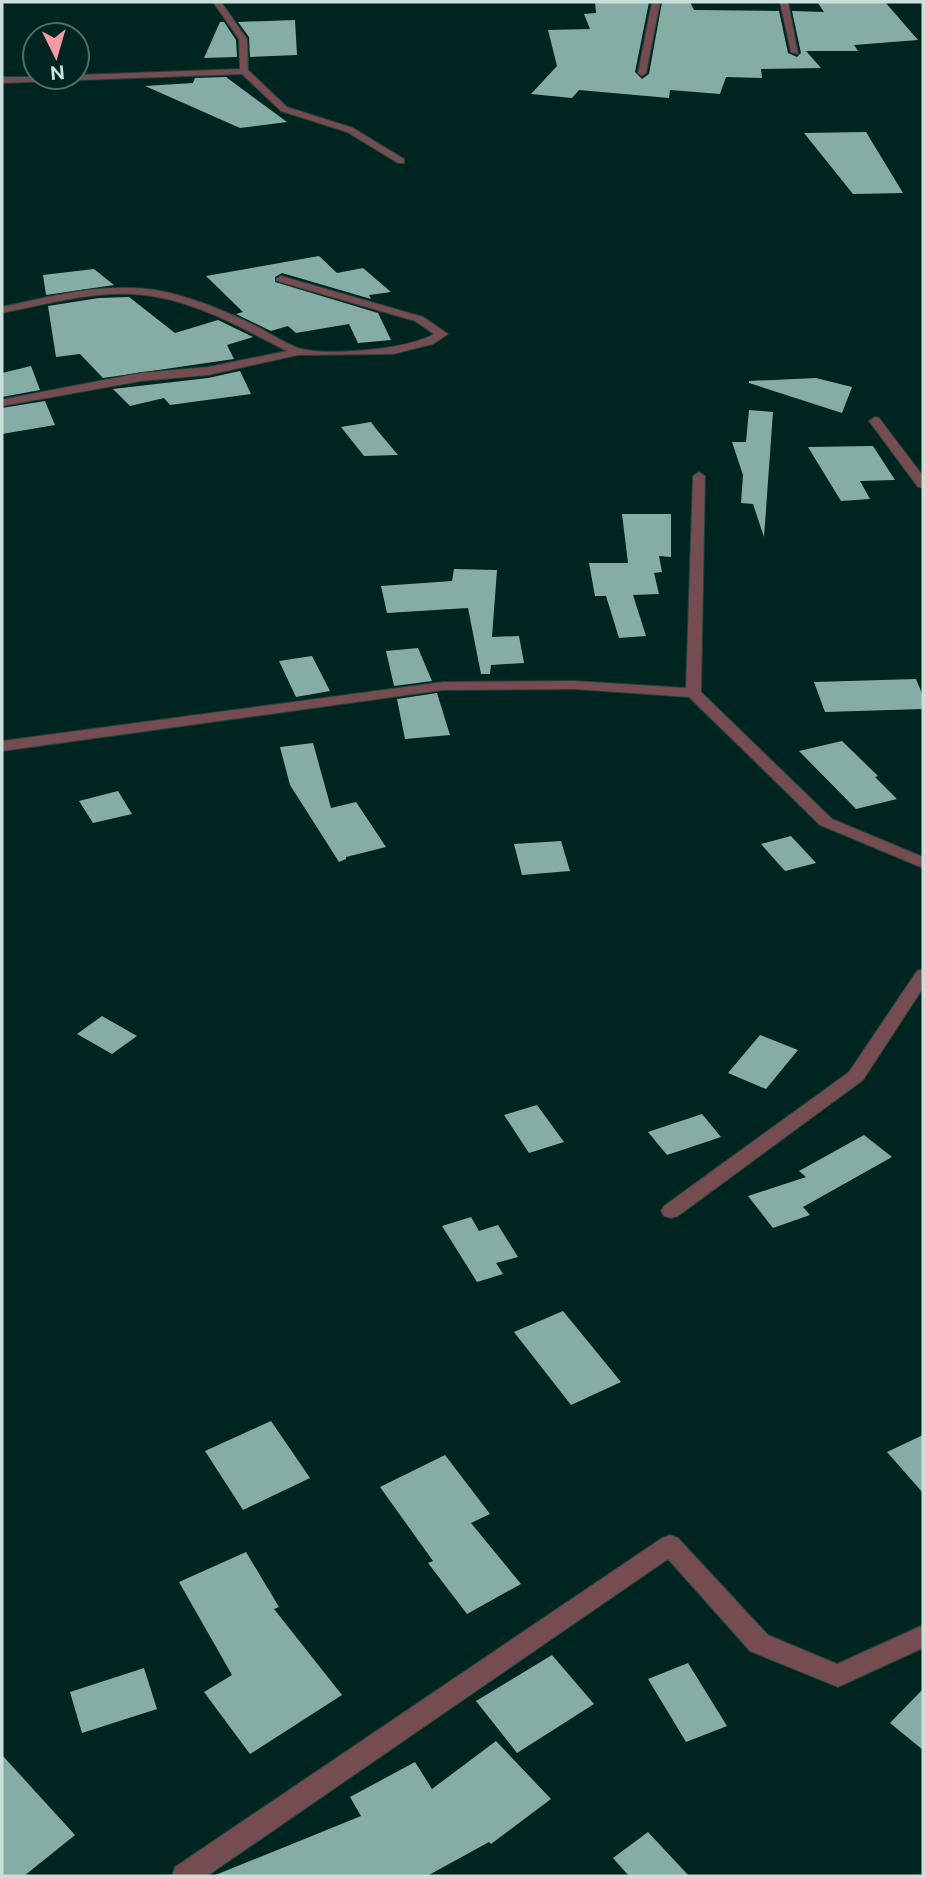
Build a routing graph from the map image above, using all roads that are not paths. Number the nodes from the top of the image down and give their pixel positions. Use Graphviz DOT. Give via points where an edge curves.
graph roads {
  1 [pos="217,2"];
  2 [pos="656,2"];
  3 [pos="784,2"];
  4 [pos="795,52"];
  5 [pos="244,71"];
  6 [pos="642,73"];
  7 [pos="2,80"];
  8 [pos="401,161"];
  9 [pos="281,279"];
  10 [pos="2,310"];
  11 [pos="298,352"];
  12 [pos="5,402"];
  13 [pos="875,421"];
  14 [pos="699,476"];
  15 [pos="923,484"];
  16 [pos="693,692"];
  17 [pos="2,746"];
  18 [pos="923,863"];
  19 [pos="923,975"];
  20 [pos="671,1211"];
  21 [pos="923,1636"];
  22 [pos="185,1876"];
  1 -- 5 [label="street" via="243,39"];
  2 -- 6 [label="street"];
  3 -- 4 [label="street"];
  5 -- 7 [label="street"];
  5 -- 8 [label="street" via="284,109 350,130"];
  9 -- 11 [label="street" via="419,319 442,334 433,342 407,348"];
  10 -- 11 [label="street" via="77,295 135,291 189,302"];
  11 -- 12 [label="street" via="208,371 141,377"];
  13 -- 15 [label="street"];
  14 -- 16 [label="street"];
  16 -- 17 [label="street" via="574,685 443,686"];
  16 -- 18 [label="street" via="826,822"];
  19 -- 20 [label="street" via="856,1076"];
  21 -- 22 [label="street" via="838,1676 759,1643 670,1545"];
}
